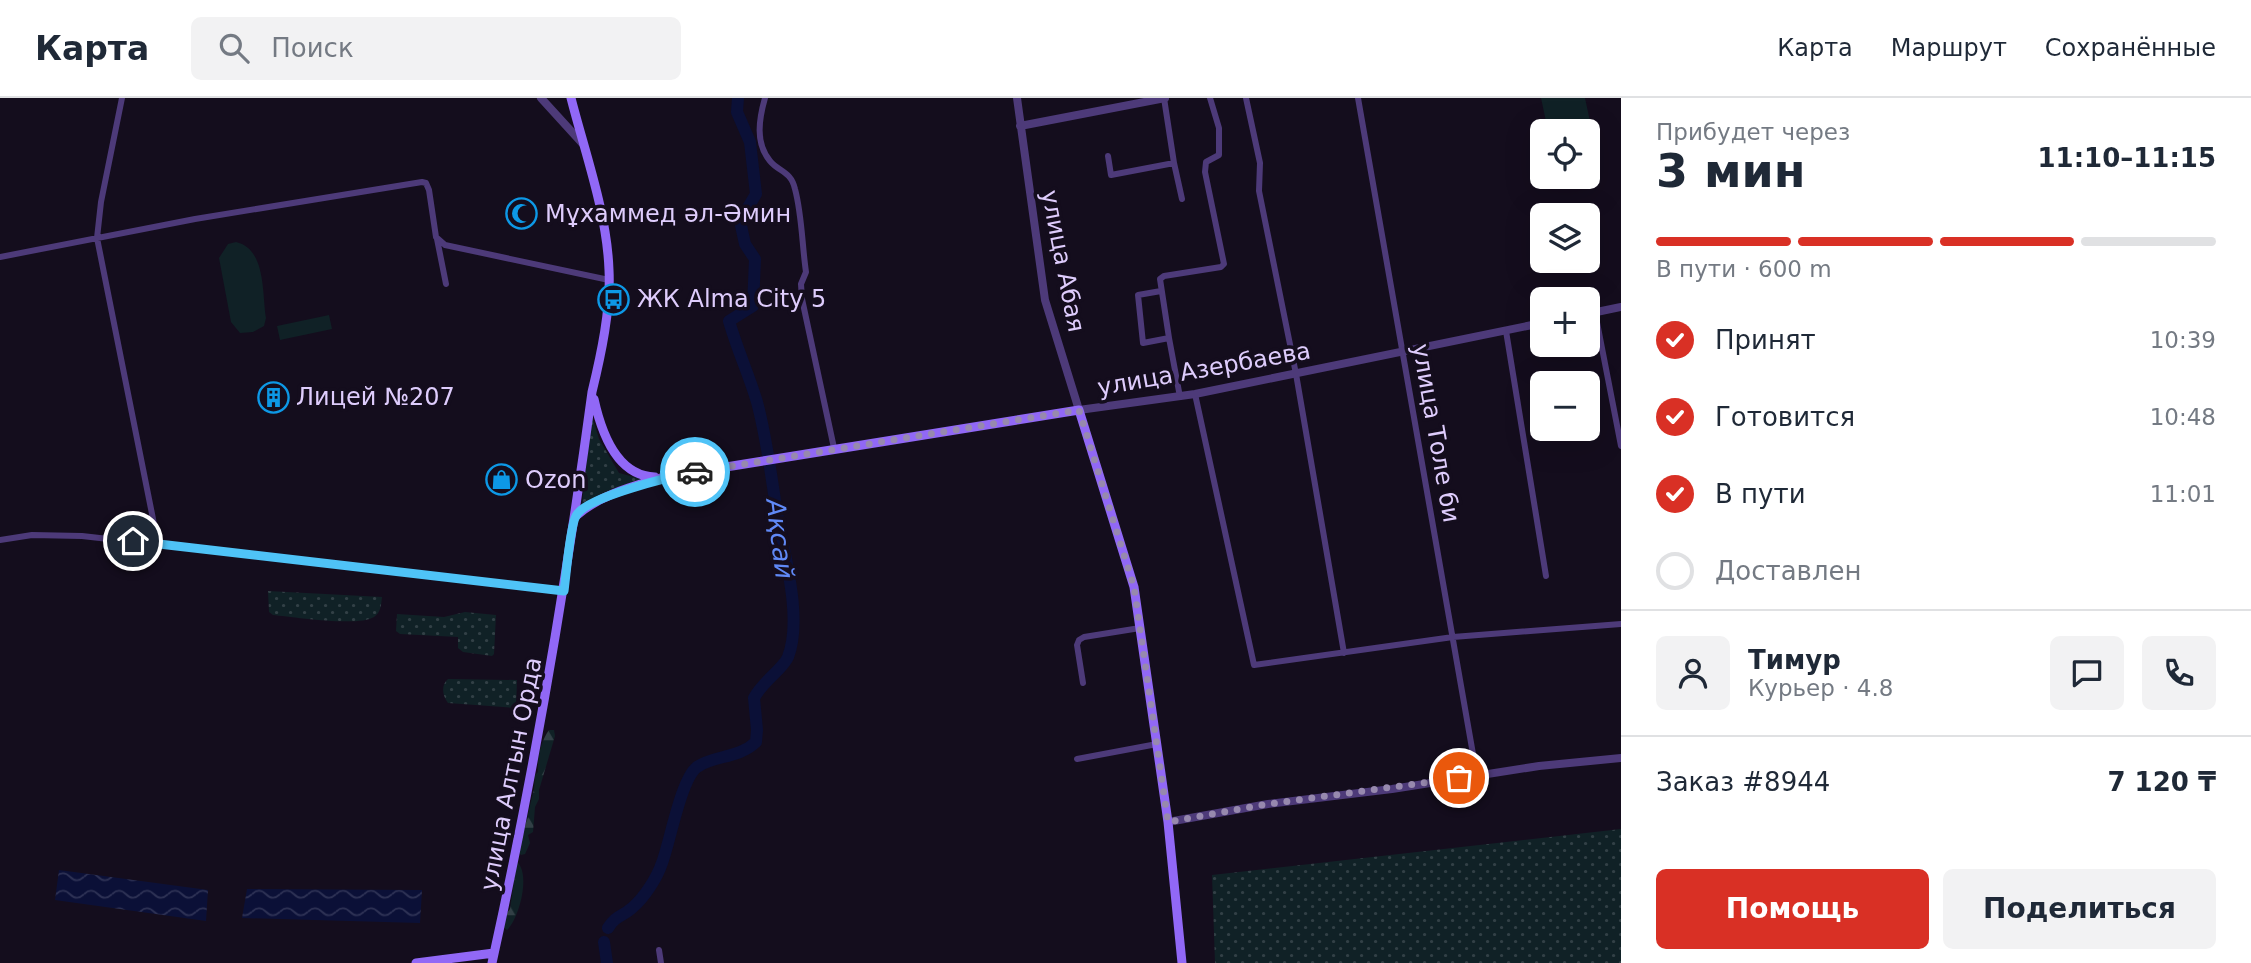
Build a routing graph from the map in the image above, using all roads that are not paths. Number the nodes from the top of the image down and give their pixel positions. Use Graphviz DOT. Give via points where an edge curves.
graph roads {
  1 [pos="122,98"];
  2 [pos="541,98"];
  3 [pos="571,98"];
  4 [pos="765,98"];
  5 [pos="1017,98"];
  6 [pos="1164,98"];
  7 [pos="1210,98"];
  8 [pos="1246,98"];
  9 [pos="1358,98"];
  10 [pos="1020,126"];
  11 [pos="582,142"];
  12 [pos="1108,156"];
  13 [pos="1174,163"];
  14 [pos="1182,199"];
  15 [pos="436,237"];
  16 [pos="97,238"];
  17 [pos="0,257"];
  18 [pos="609,280"];
  19 [pos="446,284"];
  20 [pos="1161,291"];
  21 [pos="1621,307"];
  22 [pos="1600,311"];
  23 [pos="1530,326"];
  24 [pos="1506,331"];
  25 [pos="1169,338"];
  26 [pos="1402,353"];
  27 [pos="1600,353"];
  28 [pos="1296,374"];
  29 [pos="592,392"];
  30 [pos="1195,394"];
  31 [pos="1180,397"];
  32 [pos="1079,410"];
  33 [pos="1621,446"];
  34 [pos="834,448"];
  35 [pos="664,477"];
  36 [pos="576,516"];
  37 [pos="0,540"];
  38 [pos="158,544"];
  39 [pos="1546,576"];
  40 [pos="564,591"];
  41 [pos="1621,624"];
  42 [pos="1140,628"];
  43 [pos="1453,637"];
  44 [pos="1344,653"];
  45 [pos="1083,683"];
  46 [pos="1157,744"];
  47 [pos="1621,758"];
  48 [pos="1077,759"];
  49 [pos="1474,776"];
  50 [pos="1168,822"];
  51 [pos="659,950"];
  52 [pos="493,958"];
  53 [pos="416,963"];
  54 [pos="661,963"];
  55 [pos="1182,963"];
  1 -- 16 [label="street"];
  2 -- 11 [label="street"];
  3 -- 11 [label="main road, улица Алтын Орда"];
  4 -- 34 [label="street" via="758,121 762,146 795,188 806,271 802,299"];
  5 -- 10 [label="street, улица Абая"];
  6 -- 10 [label="street"];
  6 -- 13 [label="street"];
  7 -- 20 [label="street" via="1219,128 1219,155 1206,162 1205,172 1224,264 1164,276"];
  8 -- 28 [label="street" via="1260,163 1259,191"];
  9 -- 26 [label="street, улица Толе би"];
  10 -- 32 [label="street, улица Абая" via="1045,300"];
  11 -- 18 [label="main road, улица Алтын Орда" via="605,230"];
  12 -- 13 [label="street" via="1111,175"];
  13 -- 14 [label="street"];
  15 -- 16 [label="street" via="429,190 422,182"];
  15 -- 18 [label="street" via="460,250"];
  15 -- 19 [label="street"];
  16 -- 17 [label="street"];
  16 -- 38 [label="street"];
  18 -- 29 [label="main road, улица Алтын Орда"];
  20 -- 25 [label="street"];
  20 -- 25 [label="street" via="1138,295 1143,343"];
  21 -- 22 [label="street"];
  23 -- 24 [label="street, улица Азербаева"];
  24 -- 26 [label="street, улица Азербаева"];
  24 -- 39 [label="street"];
  25 -- 31 [label="street"];
  26 -- 28 [label="street, улица Азербаева"];
  26 -- 43 [label="street, улица Толе би"];
  27 -- 33 [label="street"];
  28 -- 30 [label="street, улица Азербаева"];
  28 -- 44 [label="street"];
  29 -- 35 [label="main road, улица Азербаева" via="599,423 623,464 646,477"];
  29 -- 36 [label="main road, улица Алтын Орда"];
  30 -- 31 [label="street, улица Азербаева"];
  30 -- 44 [label="street" via="1254,666"];
  31 -- 32 [label="street, улица Азербаева"];
  32 -- 34 [label="main road, улица Азербаева"];
  32 -- 42 [label="main road, улица Абая" via="1134,587"];
  34 -- 35 [label="main road, улица Азербаева"];
  35 -- 36 [label="main road, улица Азербаева" via="611,495"];
  36 -- 40 [label="main road, улица Алтын Орда"];
  37 -- 38 [label="street" via="82,536"];
  38 -- 40 [label="street"];
  40 -- 52 [label="main road, улица Алтын Орда" via="536,758"];
  41 -- 43 [label="street"];
  42 -- 45 [label="street" via="1079,640"];
  42 -- 46 [label="main road, улица Абая"];
  43 -- 44 [label="street"];
  43 -- 49 [label="street, улица Толе би"];
  46 -- 48 [label="street"];
  46 -- 50 [label="main road, улица Абая"];
  47 -- 49 [label="street"];
  49 -- 50 [label="street"];
  50 -- 55 [label="main road, улица Абая"];
  51 -- 54 [label="street"];
  52 -- 53 [label="main road"];
}
